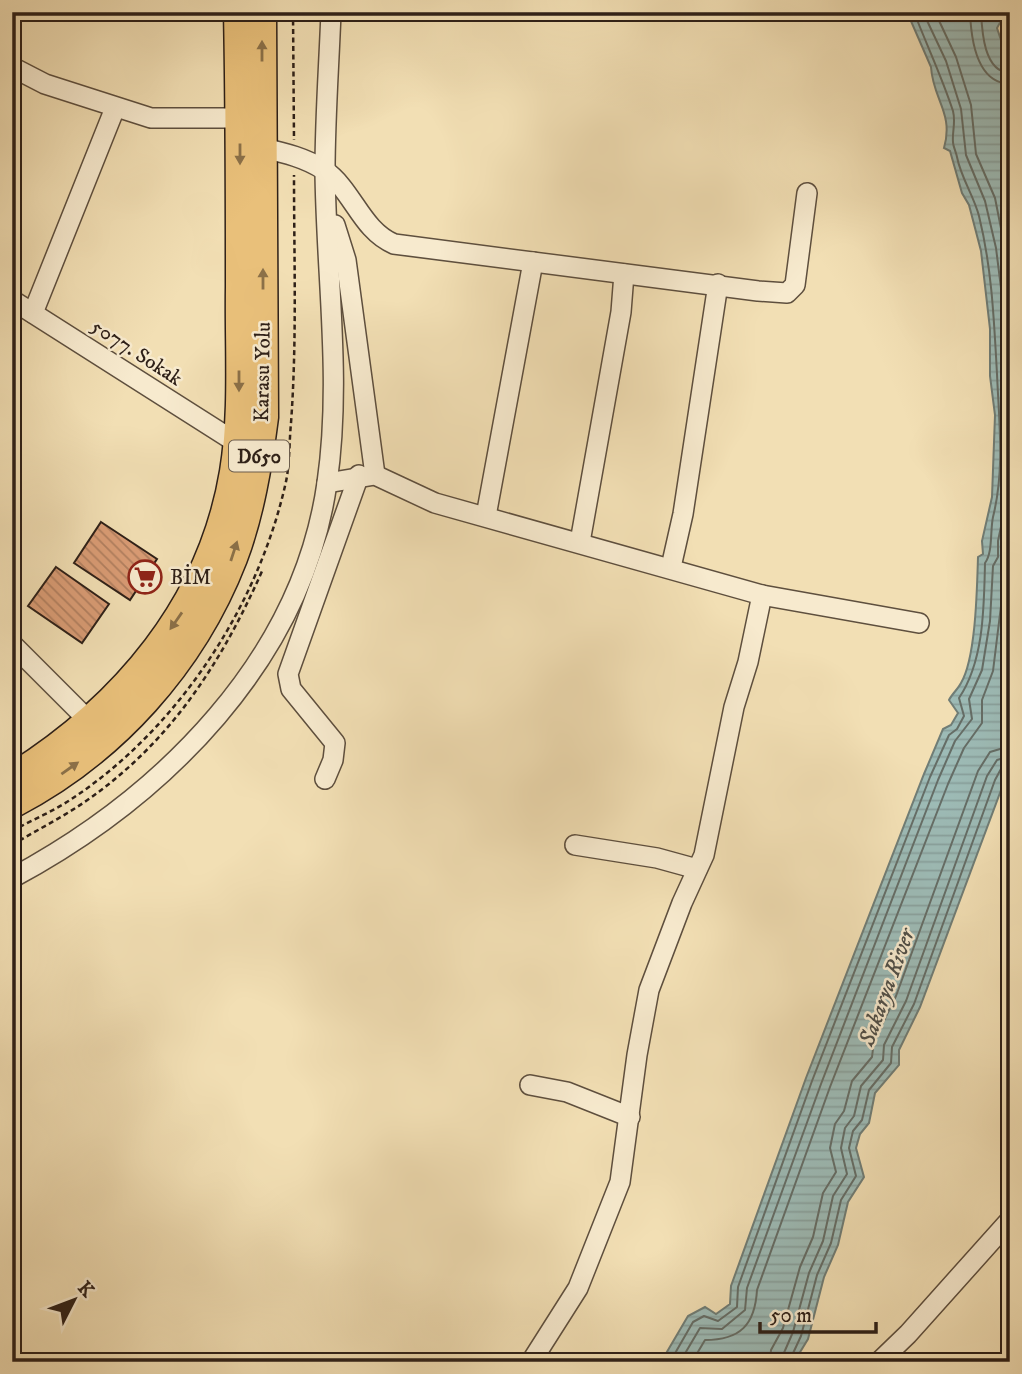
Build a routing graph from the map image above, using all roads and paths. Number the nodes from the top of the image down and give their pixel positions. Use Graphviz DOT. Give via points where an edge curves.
graph roads {
  1 [pos="238,12"];
  2 [pos="262,12"];
  3 [pos="331,12"];
  4 [pos="12,67"];
  5 [pos="115,108"];
  6 [pos="240,118"];
  7 [pos="263,148"];
  8 [pos="325,171"];
  9 [pos="807,193"];
  10 [pos="326,198"];
  11 [pos="533,261"];
  12 [pos="624,274"];
  13 [pos="718,284"];
  14 [pos="12,300"];
  15 [pos="33,313"];
  16 [pos="237,443"];
  17 [pos="367,475"];
  18 [pos="327,483"];
  19 [pos="486,516"];
  20 [pos="580,542"];
  21 [pos="671,567"];
  22 [pos="762,595"];
  23 [pos="919,624"];
  24 [pos="12,644"];
  25 [pos="90,723"];
  26 [pos="12,778"];
  27 [pos="325,779"];
  28 [pos="12,804"];
  29 [pos="575,845"];
  30 [pos="697,869"];
  31 [pos="12,878"];
  32 [pos="530,1085"];
  33 [pos="630,1117"];
  34 [pos="1010,1220"];
  35 [pos="531,1362"];
  36 [pos="880,1362"];
  1 -- 6 [label="highway, Karasu Yolu / D650"];
  7 -- 2 [label="highway, Karasu Yolu / D650, one-way"];
  3 -- 8 [label="street"];
  4 -- 5 [label="street" via="45,84"];
  5 -- 6 [label="street" via="151,118"];
  5 -- 15 [label="street"];
  6 -- 16 [label="highway, Karasu Yolu / D650, one-way"];
  7 -- 8 [label="street" via="296,156"];
  28 -- 7 [label="highway, Karasu Yolu / D650, one-way" via="75,766 121,728 199,628 233,558 256,475 264,417"];
  8 -- 10 [label="street"];
  8 -- 11 [label="street" via="386,241"];
  9 -- 13 [label="street" via="799,267 790,292"];
  10 -- 17 [label="street" via="346,260"];
  10 -- 18 [label="street" via="331,384"];
  11 -- 12 [label="street"];
  11 -- 19 [label="street"];
  12 -- 13 [label="street"];
  12 -- 20 [label="street"];
  13 -- 21 [label="street"];
  14 -- 15 [label="street, 5077. Sokak"];
  15 -- 16 [label="street, 5077. Sokak"];
  16 -- 25 [label="highway, Karasu Yolu / D650, one-way" via="226,512 195,593 145,666"];
  17 -- 18 [label="street"];
  17 -- 19 [label="street" via="435,503"];
  17 -- 27 [label="street" via="288,674 291,689 335,743"];
  18 -- 31 [label="street" via="310,552 285,616 208,728 132,801 80,839"];
  19 -- 20 [label="street"];
  20 -- 21 [label="street"];
  21 -- 22 [label="street"];
  22 -- 23 [label="street"];
  22 -- 30 [label="street" via="713,819"];
  24 -- 25 [label="street"];
  25 -- 26 [label="highway, Karasu Yolu / D650"];
  29 -- 30 [label="street"];
  30 -- 33 [label="street" via="649,990"];
  32 -- 33 [label="street" via="567,1092"];
  33 -- 35 [label="street" via="620,1182 602,1231 578,1288"];
  34 -- 36 [label="street"];
}
